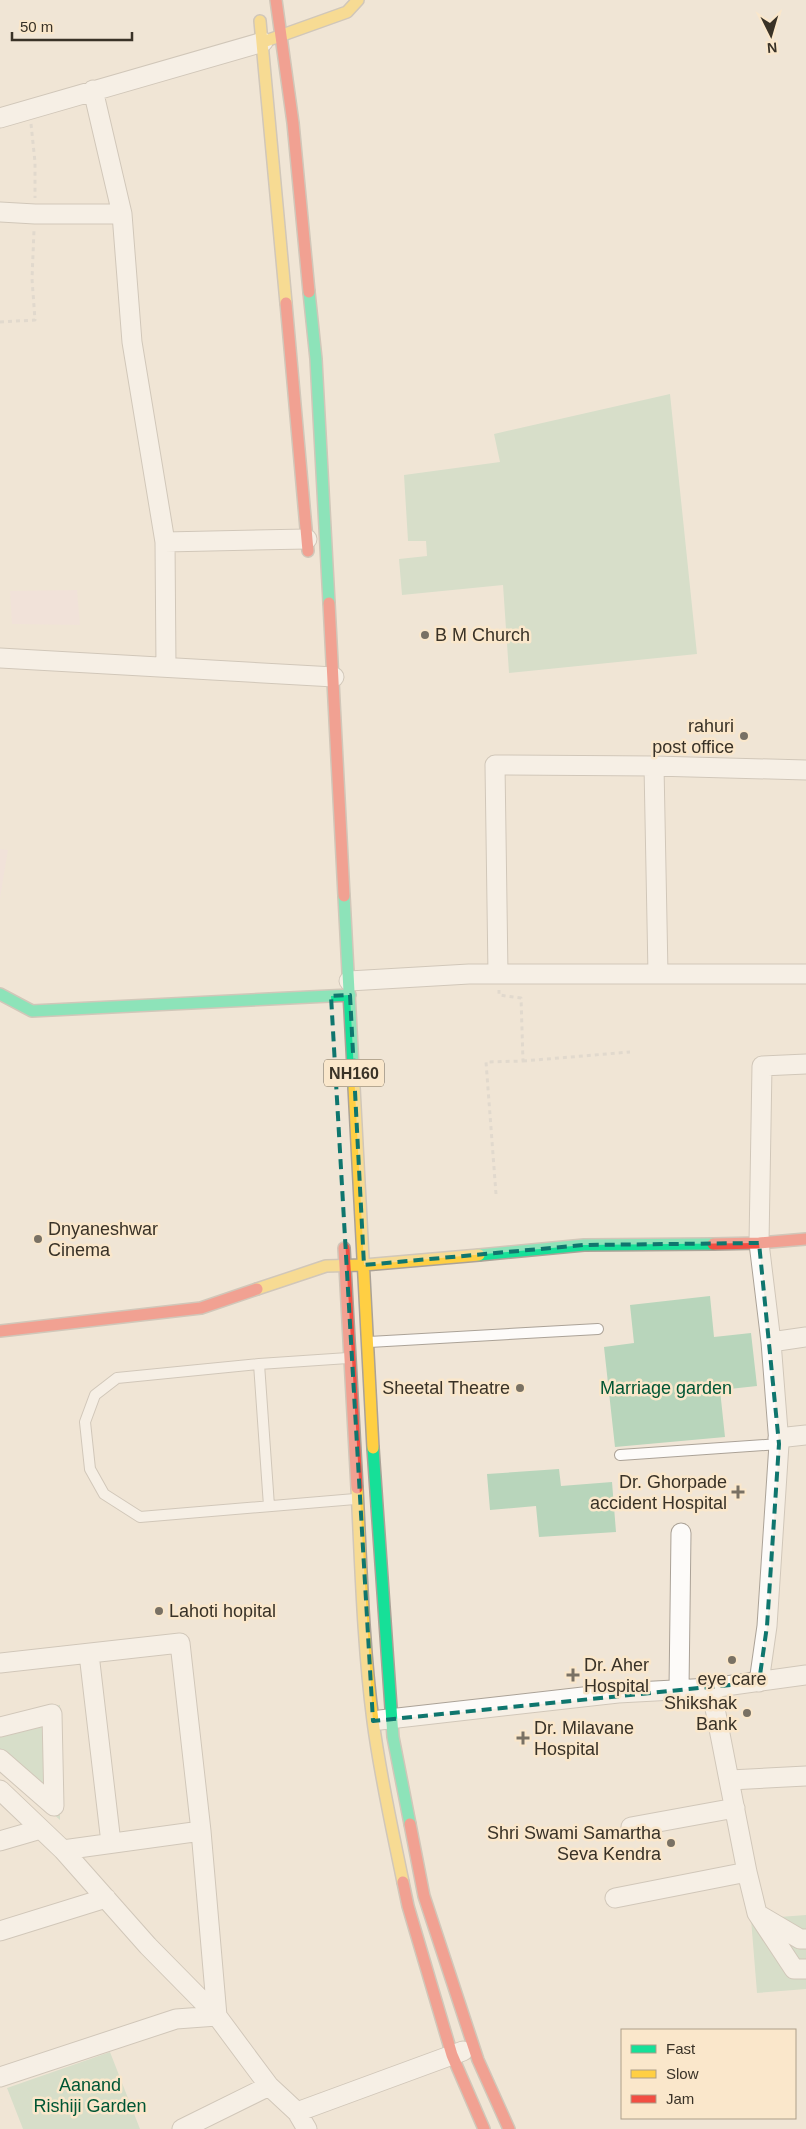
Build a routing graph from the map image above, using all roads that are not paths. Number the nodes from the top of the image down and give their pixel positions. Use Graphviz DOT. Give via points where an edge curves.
graph roads {
  1 [pos="276,0"];
  2 [pos="358,0"];
  3 [pos="259,8"];
  4 [pos="272,40"];
  5 [pos="93,90"];
  6 [pos="0,118"];
  7 [pos="0,212"];
  8 [pos="122,214"];
  9 [pos="320,424"];
  10 [pos="297,425"];
  11 [pos="307,539"];
  12 [pos="165,542"];
  13 [pos="309,559"];
  14 [pos="0,658"];
  15 [pos="166,667"];
  16 [pos="321,676"];
  17 [pos="654,766"];
  18 [pos="806,770"];
  19 [pos="498,974"];
  20 [pos="658,974"];
  21 [pos="806,974"];
  22 [pos="350,988"];
  23 [pos="0,994"];
  24 [pos="806,1064"];
  25 [pos="343,1235"];
  26 [pos="806,1239"];
  27 [pos="759,1243"];
  28 [pos="344,1265"];
  29 [pos="364,1265"];
  30 [pos="598,1329"];
  31 [pos="0,1331"];
  32 [pos="806,1337"];
  33 [pos="368,1342"];
  34 [pos="771,1342"];
  35 [pos="348,1343"];
  36 [pos="368,1357"];
  37 [pos="349,1358"];
  38 [pos="259,1364"];
  39 [pos="806,1435"];
  40 [pos="778,1441"];
  41 [pos="620,1455"];
  42 [pos="376,1497"];
  43 [pos="357,1499"];
  44 [pos="268,1506"];
  45 [pos="681,1533"];
  46 [pos="89,1654"];
  47 [pos="1,1656"];
  48 [pos="806,1674"];
  49 [pos="759,1682"];
  50 [pos="711,1688"];
  51 [pos="678,1689"];
  52 [pos="392,1719"];
  53 [pos="373,1721"];
  54 [pos="0,1727"];
  55 [pos="0,1759"];
  56 [pos="806,1776"];
  57 [pos="730,1780"];
  58 [pos="0,1790"];
  59 [pos="735,1808"];
  60 [pos="631,1827"];
  61 [pos="41,1829"];
  62 [pos="201,1831"];
  63 [pos="0,1841"];
  64 [pos="111,1843"];
  65 [pos="63,1850"];
  66 [pos="747,1872"];
  67 [pos="106,1898"];
  68 [pos="615,1898"];
  69 [pos="757,1914"];
  70 [pos="0,1930"];
  71 [pos="806,1939"];
  72 [pos="806,1969"];
  73 [pos="217,2016"];
  74 [pos="473,2046"];
  75 [pos="452,2056"];
  76 [pos="0,2077"];
  77 [pos="269,2086"];
  78 [pos="297,2112"];
  79 [pos="182,2129"];
  80 [pos="307,2129"];
  81 [pos="484,2129"];
  82 [pos="509,2129"];
  1 -- 4 [label="main road, NH160"];
  2 -- 4 [label="main road" via="347,12"];
  3 -- 4 [label="main road, NH160"];
  4 -- 5 [label="street"];
  4 -- 9 [label="main road, NH160" via="294,133"];
  4 -- 10 [label="main road, NH160"];
  5 -- 6 [label="street"];
  5 -- 8 [label="street"];
  7 -- 8 [label="street"];
  8 -- 12 [label="street" via="132,342"];
  9 -- 10 [label="main road"];
  9 -- 16 [label="main road, NH160"];
  10 -- 11 [label="main road, NH160"];
  11 -- 12 [label="street"];
  11 -- 13 [label="main road, NH160"];
  12 -- 15 [label="street"];
  14 -- 15 [label="street"];
  15 -- 16 [label="street"];
  16 -- 22 [label="main road, NH160"];
  17 -- 18 [label="street"];
  17 -- 19 [label="street" via="495,765"];
  17 -- 20 [label="street"];
  19 -- 20 [label="street"];
  19 -- 22 [label="street"];
  20 -- 21 [label="street"];
  22 -- 23 [label="main road" via="331,997 32,1011"];
  22 -- 29 [label="main road, NH160"];
  24 -- 27 [label="street" via="762,1066"];
  25 -- 28 [label="main road"];
  26 -- 27 [label="main road"];
  27 -- 29 [label="main road" via="584,1245"];
  27 -- 34 [label="street"];
  28 -- 29 [label="main road"];
  28 -- 31 [label="main road" via="326,1266 201,1308"];
  28 -- 35 [label="main road"];
  29 -- 33 [label="main road, NH160"];
  30 -- 33 [label="lane"];
  32 -- 34 [label="street"];
  33 -- 35 [label="lane"];
  33 -- 36 [label="main road, NH160"];
  34 -- 40 [label="street"];
  35 -- 37 [label="main road"];
  36 -- 37 [label="lane"];
  36 -- 42 [label="main road, NH160"];
  37 -- 38 [label="lane"];
  37 -- 43 [label="main road"];
  38 -- 44 [label="lane"];
  38 -- 44 [label="lane" via="117,1378 96,1395 85,1422 90,1469 104,1494 140,1517"];
  39 -- 40 [label="street"];
  40 -- 41 [label="lane"];
  40 -- 49 [label="street" via="767,1626"];
  42 -- 43 [label="lane"];
  42 -- 52 [label="main road, NH160"];
  43 -- 44 [label="lane"];
  43 -- 53 [label="main road"];
  45 -- 51 [label="street"];
  46 -- 47 [label="street"];
  46 -- 62 [label="street" via="180,1643"];
  46 -- 64 [label="street"];
  48 -- 49 [label="street"];
  49 -- 50 [label="street"];
  50 -- 51 [label="street"];
  50 -- 57 [label="street"];
  51 -- 52 [label="street"];
  52 -- 53 [label="street"];
  52 -- 74 [label="main road, NH160" via="424,1896"];
  53 -- 75 [label="main road" via="394,1848"];
  54 -- 55 [label="street" via="52,1714 54,1806"];
  56 -- 57 [label="street"];
  57 -- 59 [label="street"];
  58 -- 61 [label="street"];
  59 -- 60 [label="street"];
  59 -- 66 [label="street"];
  61 -- 63 [label="street"];
  61 -- 65 [label="street"];
  62 -- 64 [label="street"];
  62 -- 73 [label="street"];
  64 -- 65 [label="street"];
  65 -- 67 [label="street"];
  66 -- 68 [label="street"];
  66 -- 69 [label="street"];
  67 -- 70 [label="street"];
  67 -- 73 [label="street"];
  69 -- 71 [label="street" via="800,1939"];
  69 -- 72 [label="street" via="794,1969"];
  73 -- 76 [label="street" via="176,2019"];
  73 -- 77 [label="street"];
  74 -- 75 [label="street"];
  74 -- 82 [label="main road, NH160"];
  75 -- 78 [label="street"];
  75 -- 81 [label="main road"];
  77 -- 78 [label="street"];
  77 -- 79 [label="street"];
  78 -- 80 [label="street"];
}
